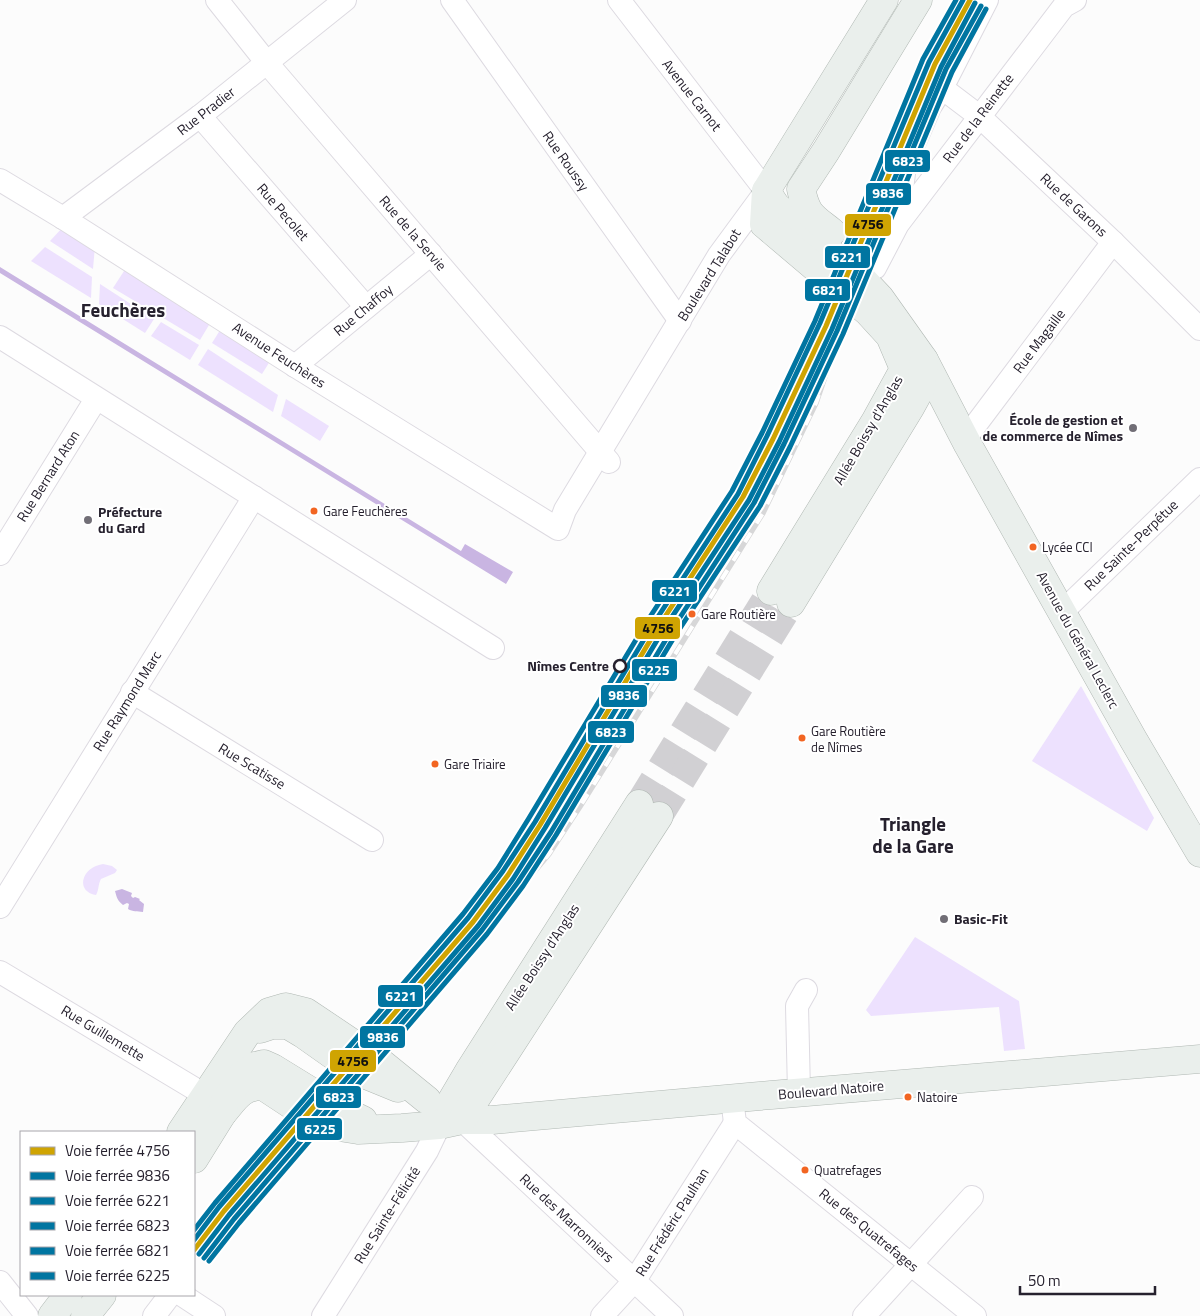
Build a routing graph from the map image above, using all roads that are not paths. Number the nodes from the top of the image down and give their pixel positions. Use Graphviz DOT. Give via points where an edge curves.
graph roads {
  1 [pos="217,0"];
  2 [pos="345,0"];
  3 [pos="452,0"];
  4 [pos="884,0"];
  5 [pos="918,0"];
  6 [pos="987,0"];
  7 [pos="1075,0"];
  8 [pos="623,1"];
  9 [pos="267,63"];
  10 [pos="942,88"];
  11 [pos="200,116"];
  12 [pos="980,116"];
  13 [pos="0,180"];
  14 [pos="766,190"];
  15 [pos="63,218"];
  16 [pos="898,224"];
  17 [pos="1114,242"];
  18 [pos="431,254"];
  19 [pos="875,268"];
  20 [pos="880,298"];
  21 [pos="366,308"];
  22 [pos="680,321"];
  23 [pos="1200,329"];
  24 [pos="0,337"];
  25 [pos="914,365"];
  26 [pos="295,366"];
  27 [pos="96,399"];
  28 [pos="965,439"];
  29 [pos="606,459"];
  30 [pos="1200,479"];
  31 [pos="254,497"];
  32 [pos="558,528"];
  33 [pos="0,554"];
  34 [pos="781,597"];
  35 [pos="1063,611"];
  36 [pos="493,648"];
  37 [pos="132,692"];
  38 [pos="649,810"];
  39 [pos="372,840"];
  40 [pos="1200,853"];
  41 [pos="0,906"];
  42 [pos="0,972"];
  43 [pos="806,990"];
  44 [pos="1200,1060"];
  45 [pos="799,1092"];
  46 [pos="214,1104"];
  47 [pos="733,1110"];
  48 [pos="443,1114"];
  49 [pos="382,1129"];
  50 [pos="182,1131"];
  51 [pos="195,1156"];
  52 [pos="972,1197"];
  53 [pos="912,1264"];
  54 [pos="635,1280"];
  55 [pos="0,1282"];
  56 [pos="67,1296"];
  57 [pos="101,1296"];
  58 [pos="169,1296"];
  59 [pos="184,1296"];
  60 [pos="27,1316"];
  61 [pos="52,1316"];
  62 [pos="85,1316"];
  63 [pos="154,1316"];
  64 [pos="214,1316"];
  65 [pos="323,1316"];
  66 [pos="602,1316"];
  67 [pos="672,1316"];
  68 [pos="864,1316"];
  69 [pos="976,1316"];
  1 -- 9 [label="street, Rue de la Servie"];
  2 -- 9 [label="street, Rue Pradier"];
  3 -- 22 [label="street, Rue Roussy"];
  4 -- 14 [label="main road, Boulevard Talabot"];
  5 -- 19 [label="main road" via="801,189 810,214"];
  6 -- 10 [label="street"];
  7 -- 12 [label="street, Rue de la Reinette" via="1064,6"];
  8 -- 14 [label="street, Avenue Carnot"];
  9 -- 11 [label="street, Rue Pradier"];
  9 -- 18 [label="street, Rue de la Servie"];
  10 -- 12 [label="street, Rue de Garons"];
  10 -- 16 [label="street" via="904,165"];
  11 -- 15 [label="street, Rue Pradier"];
  11 -- 21 [label="street, Rue Pecolet"];
  12 -- 16 [label="street, Rue de la Reinette"];
  12 -- 17 [label="street, Rue de Garons"];
  13 -- 15 [label="street, Avenue Feuchères"];
  14 -- 20 [label="main road, Avenue du Général Leclerc" via="776,206"];
  14 -- 22 [label="street, Boulevard Talabot" via="719,255"];
  14 -- 25 [label="main road, Allée Boissy d'Anglas" via="764,224 868,312"];
  15 -- 26 [label="street, Avenue Feuchères"];
  16 -- 19 [label="street, Rue de la Reinette"];
  17 -- 23 [label="street, Rue de Garons"];
  17 -- 28 [label="street, Rue Magaille"];
  18 -- 21 [label="street, Rue Chaffoy"];
  18 -- 29 [label="street, Rue de la Servie"];
  19 -- 20 [label="main road, Avenue du Général Leclerc"];
  20 -- 25 [label="main road, Avenue du Général Leclerc"];
  21 -- 26 [label="street, Rue Chaffoy"];
  22 -- 29 [label="street, Boulevard Talabot"];
  24 -- 27 [label="street"];
  25 -- 28 [label="main road, Avenue du Général Leclerc"];
  25 -- 34 [label="main road, Allée Boissy d'Anglas" via="921,388 910,408"];
  26 -- 32 [label="street, Avenue Feuchères"];
  27 -- 31 [label="street"];
  27 -- 33 [label="street, Rue Bernard Aton"];
  28 -- 35 [label="main road, Avenue du Général Leclerc"];
  29 -- 32 [label="street, Boulevard Talabot" via="565,510"];
  30 -- 35 [label="street, Rue Sainte-Perpétue"];
  31 -- 36 [label="street"];
  31 -- 37 [label="street, Rue Raymond Marc"];
  35 -- 40 [label="main road, Avenue du Général Leclerc"];
  37 -- 39 [label="street, Rue Scatisse"];
  37 -- 41 [label="street, Rue Raymond Marc"];
  38 -- 48 [label="main road, Allée Boissy d'Anglas"];
  42 -- 46 [label="street, Rue Guillemette"];
  43 -- 45 [label="street" via="797,1006"];
  44 -- 45 [label="main road, Boulevard Natoire"];
  45 -- 47 [label="main road, Boulevard Natoire"];
  46 -- 48 [label="main road" via="247,1033 269,1012 286,1007 306,1012 379,1061"];
  46 -- 49 [label="main road" via="251,1087 263,1086 313,1118 339,1127"];
  46 -- 49 [label="main road, Boulevard Natoire" via="224,1103 242,1075 264,1064 338,1108"];
  46 -- 50 [label="main road"];
  46 -- 51 [label="main road"];
  47 -- 48 [label="main road, Boulevard Natoire" via="492,1120"];
  47 -- 53 [label="street, Rue des Quatrefages"];
  47 -- 54 [label="street, Rue Frédéric Paulhan"];
  48 -- 49 [label="main road, Boulevard Natoire"];
  48 -- 54 [label="street, Rue des Marronniers"];
  48 -- 65 [label="street, Rue Sainte-Félicité" via="427,1151"];
  52 -- 53 [label="street"];
  53 -- 68 [label="street"];
  53 -- 69 [label="street, Rue des Quatrefages"];
  54 -- 66 [label="street, Rue Frédéric Paulhan"];
  54 -- 67 [label="street, Rue des Marronniers"];
  55 -- 60 [label="street"];
  56 -- 61 [label="main road"];
  57 -- 62 [label="main road"];
  58 -- 63 [label="street"];
  59 -- 64 [label="street"];
}
